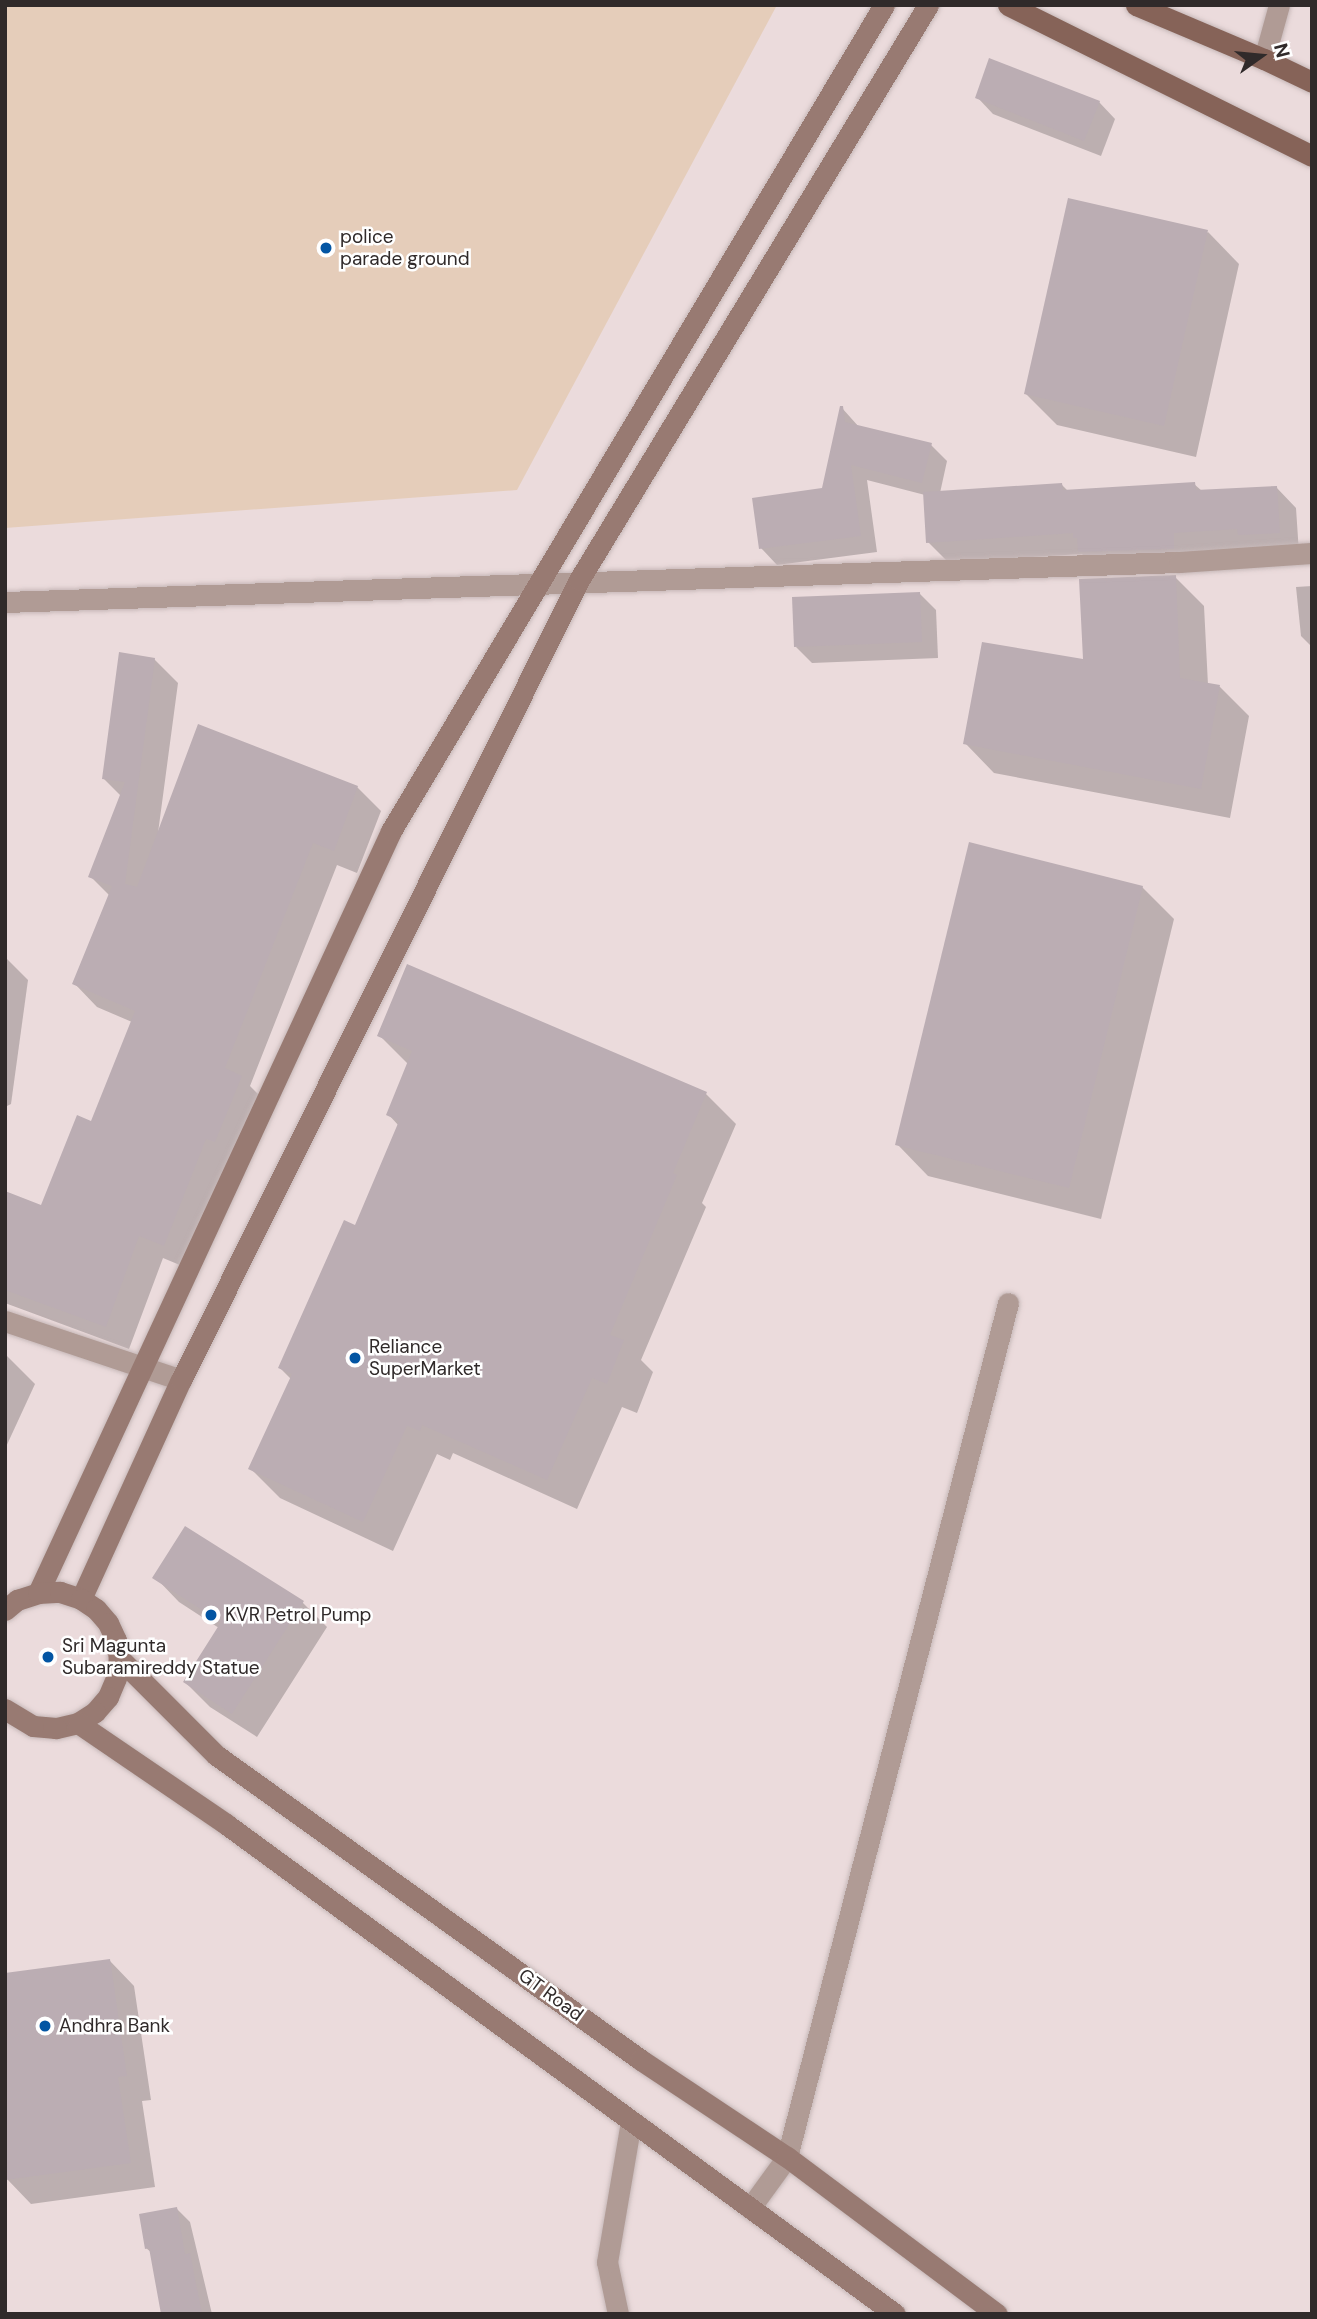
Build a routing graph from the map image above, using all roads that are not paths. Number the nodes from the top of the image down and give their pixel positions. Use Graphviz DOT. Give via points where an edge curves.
graph roads {
  1 [pos="884,5"];
  2 [pos="928,5"];
  3 [pos="1008,5"];
  4 [pos="1136,5"];
  5 [pos="1279,5"];
  6 [pos="1264,59"];
  7 [pos="1312,82"];
  8 [pos="1312,156"];
  9 [pos="1312,553"];
  10 [pos="579,580"];
  11 [pos="540,581"];
  12 [pos="5,602"];
  13 [pos="1009,1303"];
  14 [pos="5,1321"];
  15 [pos="142,1368"];
  16 [pos="181,1380"];
  17 [pos="38,1593"];
  18 [pos="81,1599"];
  19 [pos="9,1602"];
  20 [pos="119,1658"];
  21 [pos="7,1718"];
  22 [pos="78,1723"];
  23 [pos="631,2121"];
  24 [pos="787,2157"];
  25 [pos="750,2208"];
  26 [pos="618,2314"];
  27 [pos="895,2314"];
  28 [pos="997,2314"];
  1 -- 11 [label="main road"];
  2 -- 10 [label="main road"];
  3 -- 8 [label="main road"];
  4 -- 6 [label="main road"];
  5 -- 6 [label="street"];
  6 -- 7 [label="main road"];
  9 -- 10 [label="street" via="1165,562"];
  10 -- 11 [label="street"];
  10 -- 16 [label="main road"];
  11 -- 12 [label="street"];
  11 -- 15 [label="main road" via="391,831"];
  13 -- 24 [label="street"];
  14 -- 15 [label="street"];
  15 -- 16 [label="street"];
  15 -- 17 [label="main road"];
  16 -- 18 [label="main road"];
  17 -- 18 [label="main road" via="60,1592"];
  17 -- 19 [label="main road"];
  18 -- 20 [label="main road" via="108,1623"];
  20 -- 22 [label="main road" via="108,1697"];
  20 -- 24 [label="main road, GT Road" via="216,1755 641,2060"];
  21 -- 22 [label="main road" via="56,1728"];
  22 -- 23 [label="main road" via="226,1824"];
  23 -- 25 [label="main road"];
  23 -- 26 [label="street" via="607,2262"];
  24 -- 25 [label="street"];
  24 -- 28 [label="main road, GT Road"];
  25 -- 27 [label="main road"];
}
